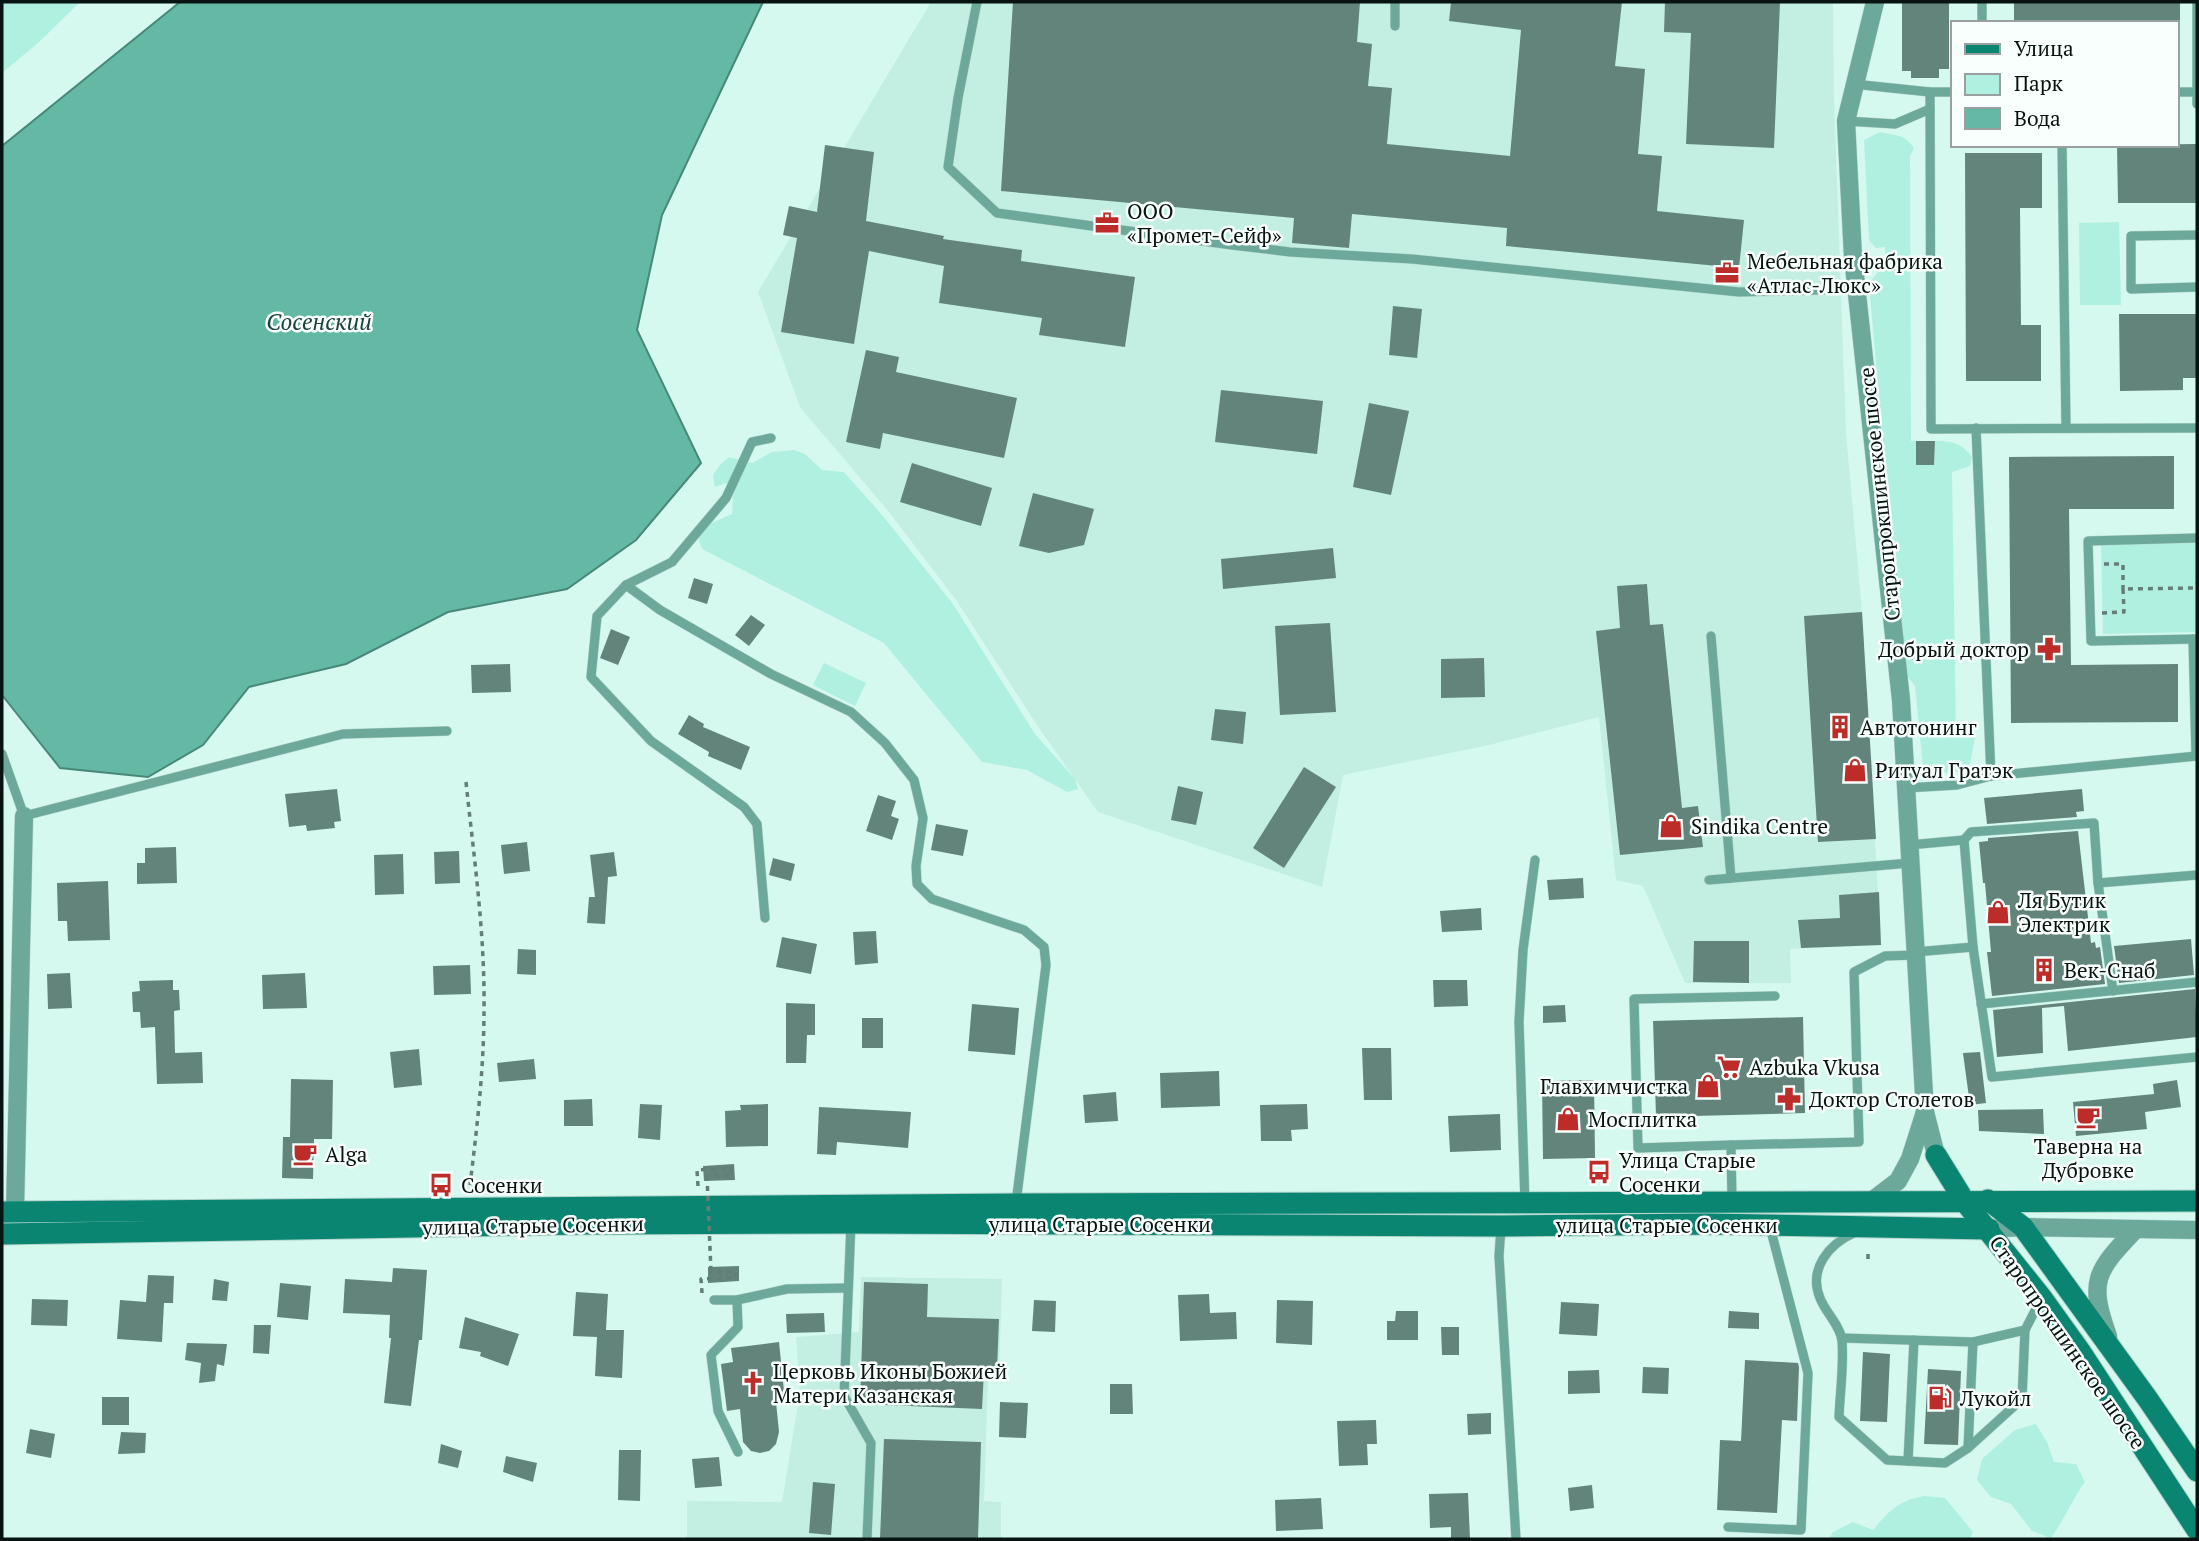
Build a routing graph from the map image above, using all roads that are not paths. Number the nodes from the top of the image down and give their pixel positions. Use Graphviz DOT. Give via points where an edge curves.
graph roads {
  1 [pos="977,2"];
  2 [pos="1395,2"];
  3 [pos="1875,2"];
  4 [pos="1982,2"];
  5 [pos="2197,2"];
  6 [pos="1982,21"];
  7 [pos="1395,26"];
  8 [pos="1853,84"];
  9 [pos="1930,92"];
  10 [pos="1951,92"];
  11 [pos="2178,92"];
  12 [pos="2197,92"];
  13 [pos="2197,104"];
  14 [pos="1930,109"];
  15 [pos="1846,121"];
  16 [pos="2062,147"];
  17 [pos="2197,235"];
  18 [pos="2197,288"];
  19 [pos="1857,289"];
  20 [pos="1976,428"];
  21 [pos="2066,428"];
  22 [pos="2197,428"];
  23 [pos="771,438"];
  24 [pos="2197,538"];
  25 [pos="626,585"];
  26 [pos="1711,636"];
  27 [pos="2195,639"];
  28 [pos="447,730"];
  29 [pos="2,754"];
  30 [pos="2197,756"];
  31 [pos="4,768"];
  32 [pos="1991,776"];
  33 [pos="1906,788"];
  34 [pos="24,816"];
  35 [pos="1964,841"];
  36 [pos="1910,854"];
  37 [pos="1535,860"];
  38 [pos="2197,874"];
  39 [pos="1731,878"];
  40 [pos="1709,880"];
  41 [pos="2098,883"];
  42 [pos="765,918"];
  43 [pos="1973,947"];
  44 [pos="1915,954"];
  45 [pos="2197,982"];
  46 [pos="2113,991"];
  47 [pos="1775,996"];
  48 [pos="1981,1004"];
  49 [pos="2197,1057"];
  50 [pos="1925,1112"];
  51 [pos="1731,1145"];
  52 [pos="1936,1155"];
  53 [pos="2197,1201"];
  54 [pos="1965,1202"];
  55 [pos="1990,1202"];
  56 [pos="1732,1203"];
  57 [pos="1869,1203"];
  58 [pos="1525,1204"];
  59 [pos="1016,1205"];
  60 [pos="8,1212"];
  61 [pos="851,1223"];
  62 [pos="1769,1225"];
  63 [pos="1501,1226"];
  64 [pos="1869,1227"];
  65 [pos="2023,1227"];
  66 [pos="1989,1229"];
  67 [pos="2197,1230"];
  68 [pos="2134,1231"];
  69 [pos="2,1234"];
  70 [pos="848,1288"];
  71 [pos="2042,1298"];
  72 [pos="714,1300"];
  73 [pos="737,1300"];
  74 [pos="2025,1330"];
  75 [pos="1842,1338"];
  76 [pos="1914,1340"];
  77 [pos="1973,1342"];
  78 [pos="2147,1398"];
  79 [pos="1968,1448"];
  80 [pos="738,1452"];
  81 [pos="1909,1461"];
  82 [pos="2197,1471"];
  83 [pos="1728,1527"];
  84 [pos="2197,1530"];
  85 [pos="867,1539"];
  86 [pos="1516,1539"];
  1 -- 19 [label="lane" via="948,167 997,213 1290,253 1412,258 1739,292"];
  2 -- 7 [label="lane"];
  3 -- 8 [label="street, Старопрокшинское шоссе"];
  4 -- 6 [label="lane"];
  5 -- 12 [label="lane"];
  8 -- 9 [label="lane"];
  8 -- 15 [label="street, Старопрокшинское шоссе"];
  9 -- 10 [label="lane"];
  9 -- 14 [label="lane"];
  11 -- 12 [label="lane"];
  12 -- 13 [label="lane"];
  14 -- 15 [label="lane" via="1895,124"];
  14 -- 20 [label="lane" via="1931,429"];
  15 -- 19 [label="street, Старопрокшинское шоссе"];
  16 -- 21 [label="lane"];
  17 -- 18 [label="lane" via="2131,236 2132,289"];
  19 -- 33 [label="street, Старопрокшинское шоссе" via="1901,699"];
  20 -- 21 [label="lane"];
  20 -- 32 [label="lane"];
  21 -- 22 [label="lane"];
  23 -- 25 [label="lane" via="752,442 726,498 672,562"];
  24 -- 27 [label="lane" via="2088,541 2091,641"];
  25 -- 42 [label="lane" via="597,616 591,677 651,741 744,807 757,824"];
  25 -- 59 [label="lane" via="660,610 771,674 851,712 886,743 914,780 923,818 917,884 932,899 1024,930 1044,947 1046,965"];
  26 -- 39 [label="lane"];
  27 -- 30 [label="lane"];
  28 -- 34 [label="lane" via="343,734"];
  29 -- 31 [label="lane"];
  30 -- 32 [label="lane"];
  31 -- 34 [label="lane"];
  32 -- 33 [label="lane" via="1958,785"];
  33 -- 36 [label="street, Старопрокшинское шоссе"];
  34 -- 60 [label="street"];
  35 -- 36 [label="lane"];
  35 -- 41 [label="lane" via="1971,832 2094,823"];
  35 -- 43 [label="lane"];
  36 -- 39 [label="lane"];
  36 -- 44 [label="street, Старопрокшинское шоссе"];
  37 -- 58 [label="lane" via="1519,1022"];
  38 -- 41 [label="lane"];
  39 -- 40 [label="lane"];
  41 -- 46 [label="lane"];
  43 -- 44 [label="lane"];
  43 -- 48 [label="lane"];
  44 -- 50 [label="street, Старопрокшинское шоссе"];
  44 -- 51 [label="lane" via="1885,956 1854,972 1859,1142"];
  45 -- 46 [label="lane"];
  46 -- 48 [label="lane"];
  47 -- 51 [label="lane" via="1634,999 1638,1148"];
  48 -- 49 [label="lane" via="1992,1077"];
  50 -- 52 [label="street, Старопрокшинское шоссе"];
  50 -- 57 [label="street" via="1898,1181"];
  51 -- 56 [label="lane"];
  52 -- 54 [label="main road, Старопрокшинское шоссе"];
  52 -- 55 [label="main road, Старопрокшинское шоссе"];
  53 -- 55 [label="main road, улица Старые Сосенки"];
  54 -- 55 [label="main road, улица Старые Сосенки"];
  54 -- 57 [label="main road, улица Старые Сосенки"];
  54 -- 66 [label="main road, Старопрокшинское шоссе"];
  55 -- 65 [label="main road, Старопрокшинское шоссе"];
  56 -- 57 [label="main road, улица Старые Сосенки"];
  56 -- 58 [label="main road, улица Старые Сосенки"];
  58 -- 59 [label="main road, улица Старые Сосенки"];
  59 -- 60 [label="main road, улица Старые Сосенки"];
  61 -- 63 [label="main road, улица Старые Сосенки"];
  61 -- 69 [label="main road, улица Старые Сосенки"];
  61 -- 70 [label="lane"];
  62 -- 63 [label="main road, улица Старые Сосенки"];
  62 -- 64 [label="main road, улица Старые Сосенки"];
  62 -- 83 [label="lane" via="1808,1373 1801,1530"];
  63 -- 86 [label="lane"];
  64 -- 66 [label="main road, улица Старые Сосенки"];
  64 -- 75 [label="lane" via="1843,1238 1820,1261 1819,1297"];
  65 -- 66 [label="street, улица Старые Сосенки"];
  65 -- 68 [label="street, улица Старые Сосенки"];
  65 -- 78 [label="main road, Старопрокшинское шоссе"];
  66 -- 71 [label="main road, Старопрокшинское шоссе"];
  67 -- 68 [label="street, улица Старые Сосенки"];
  68 -- 78 [label="street" via="2106,1260 2097,1285 2099,1312 2108,1337"];
  70 -- 73 [label="lane" via="787,1289"];
  70 -- 85 [label="lane" via="844,1396 871,1443"];
  71 -- 74 [label="lane"];
  71 -- 84 [label="main road, Старопрокшинское шоссе"];
  72 -- 73 [label="lane"];
  73 -- 80 [label="lane" via="738,1327 711,1355 718,1411"];
  74 -- 77 [label="lane"];
  74 -- 79 [label="lane" via="2022,1399"];
  75 -- 76 [label="lane"];
  75 -- 81 [label="lane" via="1839,1417 1887,1460"];
  76 -- 77 [label="lane"];
  76 -- 81 [label="lane"];
  77 -- 79 [label="lane"];
  78 -- 82 [label="main road, Старопрокшинское шоссе"];
  79 -- 81 [label="lane" via="1945,1463"];
}
